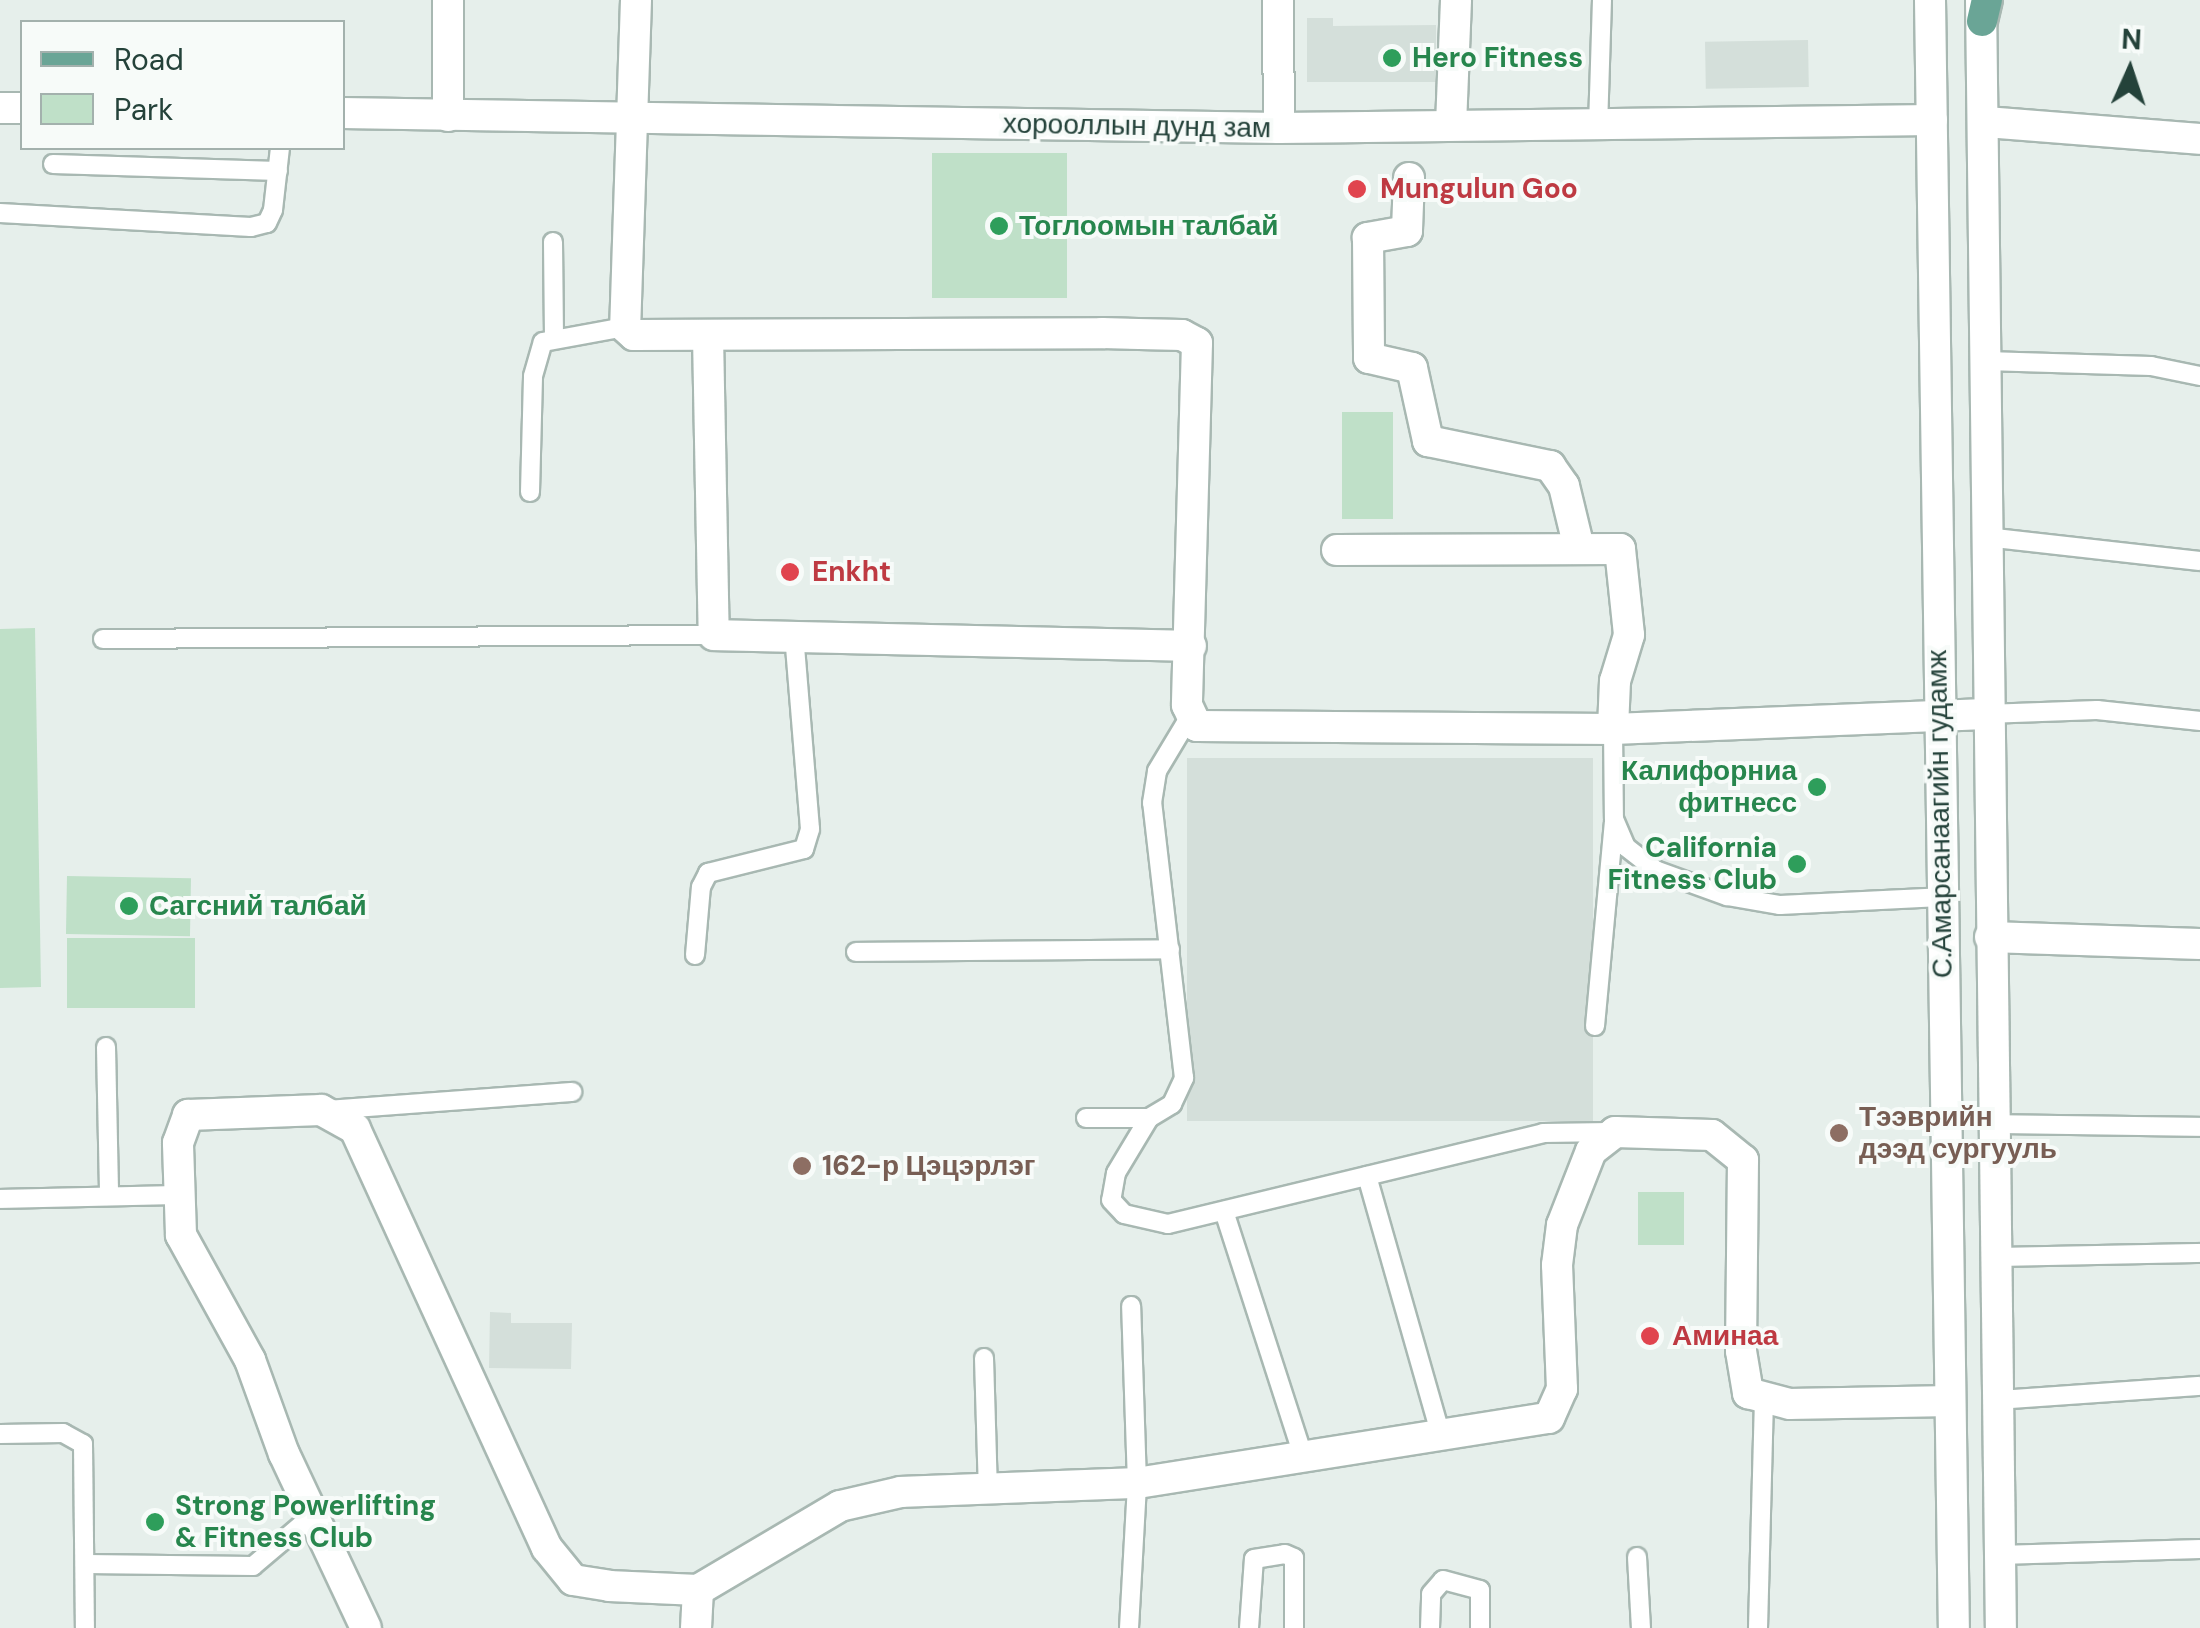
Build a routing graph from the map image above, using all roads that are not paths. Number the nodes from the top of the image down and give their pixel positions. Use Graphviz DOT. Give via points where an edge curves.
graph roads {
  1 [pos="448,0"];
  2 [pos="636,0"];
  3 [pos="1278,0"];
  4 [pos="1456,0"];
  5 [pos="1602,0"];
  6 [pos="1930,0"];
  7 [pos="1984,7"];
  8 [pos="345,114"];
  9 [pos="448,116"];
  10 [pos="634,119"];
  11 [pos="1932,120"];
  12 [pos="1985,122"];
  13 [pos="1451,125"];
  14 [pos="1598,126"];
  15 [pos="1279,128"];
  16 [pos="2200,139"];
  17 [pos="280,150"];
  18 [pos="53,164"];
  19 [pos="278,170"];
  20 [pos="1409,178"];
  21 [pos="0,213"];
  22 [pos="553,242"];
  23 [pos="624,328"];
  24 [pos="554,336"];
  25 [pos="708,336"];
  26 [pos="1986,362"];
  27 [pos="2200,376"];
  28 [pos="530,492"];
  29 [pos="1986,537"];
  30 [pos="1578,548"];
  31 [pos="1338,550"];
  32 [pos="2200,562"];
  33 [pos="714,635"];
  34 [pos="794,635"];
  35 [pos="104,639"];
  36 [pos="1191,646"];
  37 [pos="1938,714"];
  38 [pos="1986,714"];
  39 [pos="1190,716"];
  40 [pos="2200,721"];
  41 [pos="1613,729"];
  42 [pos="1614,819"];
  43 [pos="1941,898"];
  44 [pos="1990,937"];
  45 [pos="2200,944"];
  46 [pos="1170,950"];
  47 [pos="856,952"];
  48 [pos="696,955"];
  49 [pos="1594,1026"];
  50 [pos="106,1047"];
  51 [pos="572,1092"];
  52 [pos="321,1110"];
  53 [pos="1086,1118"];
  54 [pos="1150,1118"];
  55 [pos="1992,1124"];
  56 [pos="2200,1127"];
  57 [pos="1615,1132"];
  58 [pos="1367,1176"];
  59 [pos="179,1195"];
  60 [pos="109,1196"];
  61 [pos="0,1199"];
  62 [pos="1224,1211"];
  63 [pos="2200,1253"];
  64 [pos="1994,1257"];
  65 [pos="1131,1306"];
  66 [pos="984,1358"];
  67 [pos="2200,1386"];
  68 [pos="1998,1400"];
  69 [pos="1950,1401"];
  70 [pos="1764,1402"];
  71 [pos="0,1434"];
  72 [pos="1442,1439"];
  73 [pos="1304,1459"];
  74 [pos="1137,1483"];
  75 [pos="988,1489"];
  76 [pos="313,1515"];
  77 [pos="2200,1549"];
  78 [pos="2000,1555"];
  79 [pos="1637,1557"];
  80 [pos="86,1564"];
  81 [pos="698,1590"];
  82 [pos="85,1628"];
  83 [pos="366,1628"];
  84 [pos="696,1628"];
  85 [pos="1129,1628"];
  86 [pos="1249,1628"];
  87 [pos="1294,1628"];
  88 [pos="1430,1628"];
  89 [pos="1480,1628"];
  90 [pos="1641,1628"];
  91 [pos="1758,1628"];
  92 [pos="1954,1628"];
  93 [pos="2001,1628"];
  1 -- 9 [label="street"];
  2 -- 10 [label="street"];
  3 -- 15 [label="street"];
  4 -- 13 [label="street"];
  5 -- 14 [label="lane"];
  6 -- 11 [label="street, С.Амарсанаагийн гудамж"];
  7 -- 12 [label="street, С.Амарсанаагийн гудамж"];
  8 -- 9 [label="street, хорооллын дунд зам"];
  9 -- 10 [label="street, хорооллын дунд зам"];
  10 -- 15 [label="street, хорооллын дунд зам"];
  10 -- 23 [label="street"];
  11 -- 14 [label="street, хорооллын дунд зам"];
  11 -- 37 [label="street, С.Амарсанаагийн гудамж"];
  12 -- 16 [label="street"];
  12 -- 26 [label="street, С.Амарсанаагийн гудамж"];
  13 -- 14 [label="street, хорооллын дунд зам"];
  13 -- 15 [label="street, хорооллын дунд зам"];
  17 -- 19 [label="lane"];
  18 -- 19 [label="lane"];
  19 -- 21 [label="lane" via="273,210 266,222 251,227"];
  20 -- 30 [label="street" via="1407,231 1368,238 1370,358 1412,368 1428,441 1550,466 1564,486"];
  22 -- 24 [label="lane"];
  23 -- 24 [label="lane"];
  23 -- 25 [label="street" via="634,334"];
  24 -- 28 [label="lane" via="536,356"];
  25 -- 33 [label="street"];
  25 -- 36 [label="street" via="1102,333 1182,336 1198,343"];
  26 -- 27 [label="lane" via="2151,366"];
  26 -- 29 [label="street, С.Амарсанаагийн гудамж"];
  29 -- 32 [label="lane"];
  29 -- 38 [label="street, С.Амарсанаагийн гудамж"];
  30 -- 31 [label="street"];
  30 -- 41 [label="street" via="1620,549 1629,635 1616,681"];
  33 -- 34 [label="street"];
  33 -- 35 [label="lane"];
  34 -- 36 [label="street"];
  34 -- 48 [label="lane" via="810,829 804,849 708,873"];
  36 -- 39 [label="street"];
  37 -- 38 [label="street"];
  37 -- 41 [label="street"];
  37 -- 43 [label="street, С.Амарсанаагийн гудамж"];
  38 -- 40 [label="lane" via="2096,710"];
  38 -- 44 [label="street, С.Амарсанаагийн гудамж"];
  39 -- 41 [label="street" via="1212,731"];
  39 -- 46 [label="lane" via="1156,771 1152,802"];
  41 -- 42 [label="lane"];
  42 -- 43 [label="lane" via="1626,847 1655,870 1727,896 1780,905"];
  42 -- 49 [label="lane"];
  43 -- 69 [label="street, С.Амарсанаагийн гудамж"];
  44 -- 45 [label="street"];
  44 -- 55 [label="street, С.Амарсанаагийн гудамж"];
  46 -- 47 [label="lane"];
  46 -- 54 [label="lane" via="1184,1078 1172,1104"];
  50 -- 60 [label="lane"];
  51 -- 52 [label="lane"];
  52 -- 59 [label="street" via="188,1115 178,1143"];
  52 -- 81 [label="street" via="355,1129 547,1548 573,1580"];
  53 -- 54 [label="lane"];
  54 -- 62 [label="lane" via="1116,1173 1111,1200 1124,1214 1168,1224"];
  55 -- 56 [label="lane"];
  55 -- 64 [label="street, С.Амарсанаагийн гудамж"];
  57 -- 58 [label="lane" via="1543,1133"];
  57 -- 70 [label="street" via="1712,1135 1743,1160 1742,1377 1748,1393"];
  57 -- 72 [label="street" via="1591,1152 1562,1225 1556,1265 1562,1388 1556,1412 1538,1422"];
  58 -- 62 [label="lane"];
  58 -- 72 [label="lane"];
  59 -- 60 [label="lane"];
  59 -- 76 [label="street" via="181,1235 250,1360"];
  60 -- 61 [label="lane"];
  62 -- 73 [label="lane"];
  63 -- 64 [label="lane"];
  64 -- 68 [label="street, С.Амарсанаагийн гудамж"];
  65 -- 74 [label="lane"];
  66 -- 75 [label="lane"];
  67 -- 68 [label="lane"];
  68 -- 69 [label="street"];
  68 -- 78 [label="street, С.Амарсанаагийн гудамж"];
  69 -- 70 [label="street"];
  69 -- 92 [label="street, С.Амарсанаагийн гудамж"];
  70 -- 91 [label="lane"];
  71 -- 80 [label="lane" via="64,1433 83,1444"];
  72 -- 73 [label="street"];
  73 -- 74 [label="street"];
  74 -- 75 [label="street"];
  74 -- 85 [label="lane"];
  75 -- 81 [label="street" via="901,1492 840,1506"];
  76 -- 80 [label="lane" via="252,1566"];
  76 -- 83 [label="street"];
  77 -- 78 [label="lane"];
  78 -- 93 [label="street, С.Амарсанаагийн гудамж"];
  79 -- 90 [label="lane"];
  80 -- 82 [label="lane"];
  81 -- 84 [label="street"];
  86 -- 87 [label="lane" via="1254,1559 1286,1554 1294,1558"];
  88 -- 89 [label="lane" via="1431,1594 1443,1580 1480,1590"];
}
